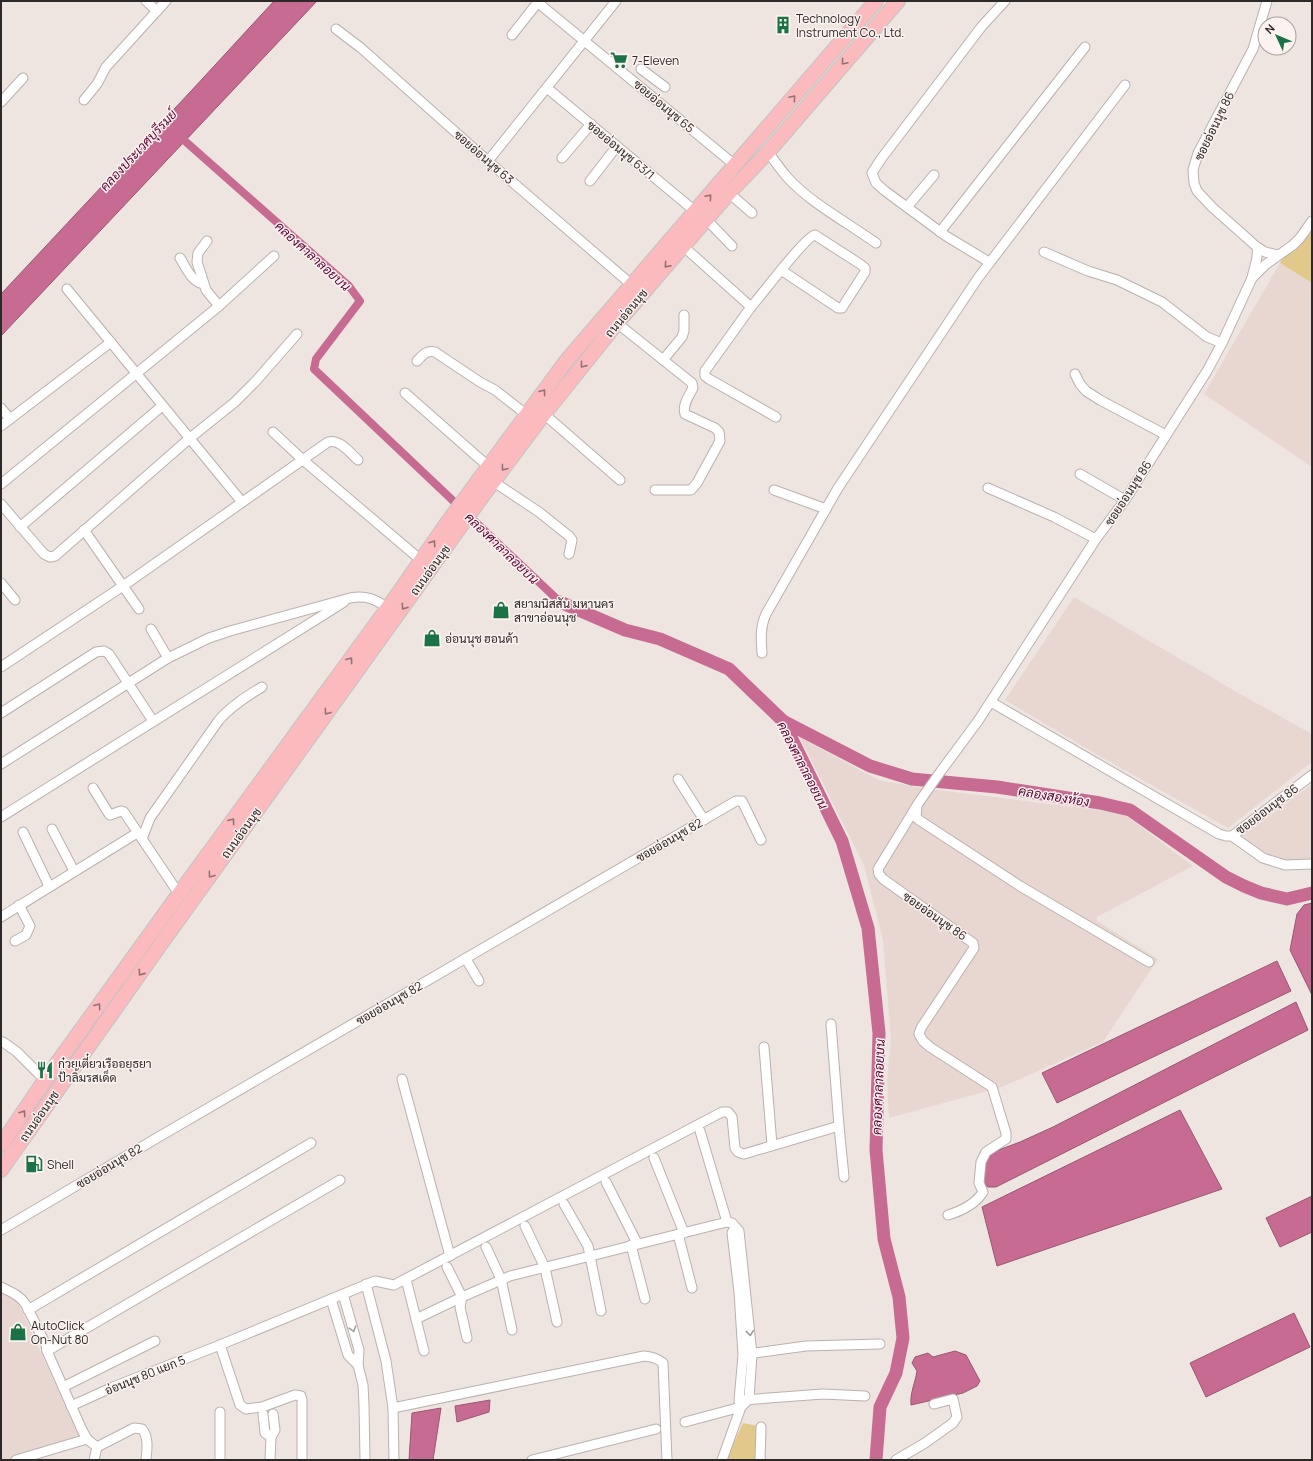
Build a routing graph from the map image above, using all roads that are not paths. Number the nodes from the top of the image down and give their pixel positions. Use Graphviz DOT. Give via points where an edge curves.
graph roads {
  1 [pos="146,1"];
  2 [pos="166,1"];
  3 [pos="616,1"];
  4 [pos="876,1"];
  5 [pos="898,1"];
  6 [pos="1005,1"];
  7 [pos="1267,1"];
  8 [pos="537,2"];
  9 [pos="157,11"];
  10 [pos="336,29"];
  11 [pos="512,35"];
  12 [pos="845,36"];
  13 [pos="584,40"];
  14 [pos="857,47"];
  15 [pos="1085,47"];
  16 [pos="641,69"];
  17 [pos="23,78"];
  18 [pos="654,79"];
  19 [pos="1125,85"];
  20 [pos="665,87"];
  21 [pos="548,88"];
  22 [pos="645,91"];
  23 [pos="84,100"];
  24 [pos="1,102"];
  25 [pos="591,124"];
  26 [pos="617,146"];
  27 [pos="768,152"];
  28 [pos="562,158"];
  29 [pos="488,161"];
  30 [pos="736,166"];
  31 [pos="746,175"];
  32 [pos="934,175"];
  33 [pos="590,181"];
  34 [pos="729,193"];
  35 [pos="907,207"];
  36 [pos="752,213"];
  37 [pos="701,215"];
  38 [pos="1312,221"];
  39 [pos="940,232"];
  40 [pos="207,241"];
  41 [pos="876,243"];
  42 [pos="683,246"];
  43 [pos="732,246"];
  44 [pos="1257,247"];
  45 [pos="1044,252"];
  46 [pos="1278,255"];
  47 [pos="274,256"];
  48 [pos="180,258"];
  49 [pos="989,262"];
  50 [pos="782,270"];
  51 [pos="1252,278"];
  52 [pos="203,284"];
  53 [pos="632,285"];
  54 [pos="67,289"];
  55 [pos="219,306"];
  56 [pos="751,308"];
  57 [pos="684,315"];
  58 [pos="617,323"];
  59 [pos="297,334"];
  60 [pos="111,342"];
  61 [pos="1222,343"];
  62 [pos="663,360"];
  63 [pos="417,361"];
  64 [pos="137,374"];
  65 [pos="1075,374"];
  66 [pos="405,393"];
  67 [pos="162,406"];
  68 [pos="1,408"];
  69 [pos="544,414"];
  70 [pos="527,415"];
  71 [pos="776,417"];
  72 [pos="10,419"];
  73 [pos="1,426"];
  74 [pos="273,432"];
  75 [pos="1166,435"];
  76 [pos="190,438"];
  77 [pos="303,460"];
  78 [pos="358,460"];
  79 [pos="489,466"];
  80 [pos="1080,474"];
  81 [pos="620,480"];
  82 [pos="494,482"];
  83 [pos="1,484"];
  84 [pos="988,488"];
  85 [pos="655,490"];
  86 [pos="774,490"];
  87 [pos="476,495"];
  88 [pos="1125,500"];
  89 [pos="242,502"];
  90 [pos="1,504"];
  91 [pos="826,509"];
  92 [pos="20,527"];
  93 [pos="84,530"];
  94 [pos="1096,539"];
  95 [pos="569,554"];
  96 [pos="422,560"];
  97 [pos="1,583"];
  98 [pos="123,586"];
  99 [pos="350,598"];
  100 [pos="15,600"];
  101 [pos="388,608"];
  102 [pos="139,609"];
  103 [pos="151,629"];
  104 [pos="762,653"];
  105 [pos="168,658"];
  106 [pos="1,667"];
  107 [pos="128,682"];
  108 [pos="262,687"];
  109 [pos="990,702"];
  110 [pos="1,714"];
  111 [pos="153,721"];
  112 [pos="1,764"];
  113 [pos="1312,774"];
  114 [pos="678,779"];
  115 [pos="93,788"];
  116 [pos="917,806"];
  117 [pos="1,817"];
  118 [pos="704,820"];
  119 [pos="52,830"];
  120 [pos="23,832"];
  121 [pos="139,836"];
  122 [pos="1232,836"];
  123 [pos="761,840"];
  124 [pos="1312,864"];
  125 [pos="74,871"];
  126 [pos="49,886"];
  127 [pos="179,894"];
  128 [pos="19,906"];
  129 [pos="1,917"];
  130 [pos="151,932"];
  131 [pos="15,941"];
  132 [pos="163,941"];
  133 [pos="466,958"];
  134 [pos="1149,962"];
  135 [pos="479,981"];
  136 [pos="831,1024"];
  137 [pos="3,1042"];
  138 [pos="764,1047"];
  139 [pos="402,1079"];
  140 [pos="46,1080"];
  141 [pos="839,1126"];
  142 [pos="700,1131"];
  143 [pos="311,1143"];
  144 [pos="1,1145"];
  145 [pos="772,1145"];
  146 [pos="654,1158"];
  147 [pos="1,1170"];
  148 [pos="844,1178"];
  149 [pos="340,1180"];
  150 [pos="606,1182"];
  151 [pos="564,1204"];
  152 [pos="948,1215"];
  153 [pos="731,1224"];
  154 [pos="525,1226"];
  155 [pos="1,1230"];
  156 [pos="681,1233"];
  157 [pos="634,1244"];
  158 [pos="486,1247"];
  159 [pos="450,1256"];
  160 [pos="589,1256"];
  161 [pos="447,1267"];
  162 [pos="545,1268"];
  163 [pos="501,1279"];
  164 [pos="407,1283"];
  165 [pos="366,1284"];
  166 [pos="1,1287"];
  167 [pos="692,1288"];
  168 [pos="342,1294"];
  169 [pos="462,1297"];
  170 [pos="331,1299"];
  171 [pos="645,1299"];
  172 [pos="28,1310"];
  173 [pos="601,1311"];
  174 [pos="416,1320"];
  175 [pos="557,1322"];
  176 [pos="512,1330"];
  177 [pos="467,1338"];
  178 [pos="156,1341"];
  179 [pos="880,1344"];
  180 [pos="220,1346"];
  181 [pos="47,1351"];
  182 [pos="424,1351"];
  183 [pos="748,1354"];
  184 [pos="358,1365"];
  185 [pos="63,1387"];
  186 [pos="865,1396"];
  187 [pos="749,1399"];
  188 [pos="740,1404"];
  189 [pos="934,1404"];
  190 [pos="71,1406"];
  191 [pos="393,1408"];
  192 [pos="273,1409"];
  193 [pos="263,1410"];
  194 [pos="220,1412"];
  195 [pos="685,1422"];
  196 [pos="762,1428"];
  197 [pos="656,1429"];
  198 [pos="271,1437"];
  199 [pos="87,1439"];
  200 [pos="97,1446"];
  201 [pos="16,1460"];
  202 [pos="94,1460"];
  203 [pos="146,1460"];
  204 [pos="220,1460"];
  205 [pos="270,1460"];
  206 [pos="302,1460"];
  207 [pos="365,1460"];
  208 [pos="394,1460"];
  209 [pos="532,1460"];
  210 [pos="667,1460"];
  211 [pos="722,1460"];
  212 [pos="760,1460"];
  213 [pos="896,1460"];
  1 -- 9 [label="street"];
  2 -- 9 [label="street"];
  3 -- 13 [label="street"];
  4 -- 12 [label="main road, ถนนอ่อนนุช"];
  5 -- 14 [label="main road, ถนนอ่อนนุช"];
  6 -- 35 [label="street" via="982,26 872,173 876,183"];
  7 -- 44 [label="street, ซอยอ่อนนุช 86" via="1253,49 1198,153 1193,170 1197,191"];
  8 -- 11 [label="street"];
  8 -- 13 [label="street, ซอยอ่อนนุช 65"];
  9 -- 23 [label="street" via="106,67"];
  10 -- 29 [label="street, ซอยอ่อนนุช 63" via="361,48"];
  12 -- 14 [label="main road"];
  30 -- 12 [label="main road, ถนนอ่อนนุช, one-way"];
  13 -- 21 [label="street"];
  13 -- 22 [label="street, ซอยอ่อนนุช 65"];
  14 -- 27 [label="main road, ถนนอ่อนนุช, one-way"];
  15 -- 39 [label="street"];
  16 -- 18 [label="street"];
  17 -- 24 [label="street"];
  18 -- 20 [label="street"];
  18 -- 22 [label="street"];
  19 -- 49 [label="street"];
  21 -- 25 [label="street, ซอยอ่อนนุช 63/1"];
  21 -- 29 [label="street"];
  22 -- 30 [label="street, ซอยอ่อนนุช 65"];
  25 -- 26 [label="street, ซอยอ่อนนุช 63/1"];
  25 -- 28 [label="street"];
  26 -- 33 [label="street"];
  26 -- 37 [label="street, ซอยอ่อนนุช 63/1"];
  27 -- 31 [label="main road, ถนนอ่อนนุช"];
  27 -- 41 [label="street" via="795,185"];
  29 -- 53 [label="street, ซอยอ่อนนุช 63"];
  30 -- 31 [label="main road"];
  37 -- 30 [label="main road, ถนนอ่อนนุช, one-way"];
  31 -- 34 [label="main road, ถนนอ่อนนุช"];
  32 -- 35 [label="street"];
  34 -- 36 [label="street"];
  34 -- 37 [label="main road, ถนนอ่อนนุช"];
  35 -- 39 [label="street"];
  37 -- 42 [label="main road, ถนนอ่อนนุช"];
  37 -- 43 [label="street, ซอยอ่อนนุช 63/1"];
  37 -- 53 [label="main road, ถนนอ่อนนุช"];
  38 -- 46 [label="street, ซอยอ่อนนุช 86" via="1300,238"];
  39 -- 49 [label="street"];
  40 -- 52 [label="street" via="198,252 197,262"];
  42 -- 56 [label="street"];
  42 -- 58 [label="main road, ถนนอ่อนนุช, one-way"];
  44 -- 46 [label="street"];
  44 -- 51 [label="street, ซอยอ่อนนุช 86" via="1259,256"];
  45 -- 61 [label="street" via="1088,271 1112,278 1162,302 1207,337"];
  46 -- 51 [label="street, ซอยอ่อนนุช 86"];
  47 -- 55 [label="street"];
  48 -- 52 [label="street" via="192,279"];
  49 -- 91 [label="street"];
  50 -- 50 [label="street" via="838,308 842,308 846,303 865,272 865,268 815,235 811,235"];
  50 -- 56 [label="street"];
  51 -- 61 [label="street, ซอยอ่อนนุช 86"];
  52 -- 55 [label="street"];
  70 -- 53 [label="main road, ถนนอ่อนนุช, one-way" via="567,360"];
  54 -- 60 [label="street"];
  55 -- 64 [label="street"];
  56 -- 71 [label="street" via="705,371 705,376"];
  57 -- 62 [label="street" via="682,337"];
  58 -- 62 [label="street"];
  58 -- 69 [label="main road, ถนนอ่อนนุช, one-way"];
  59 -- 76 [label="street" via="235,402"];
  60 -- 64 [label="street"];
  60 -- 72 [label="street"];
  61 -- 75 [label="street, ซอยอ่อนนุช 86"];
  62 -- 85 [label="street" via="692,383 693,388 683,410 685,414 715,428 719,432 720,441 691,490"];
  63 -- 70 [label="street" via="426,352 435,352 495,390"];
  64 -- 67 [label="street"];
  64 -- 83 [label="street"];
  65 -- 75 [label="street" via="1086,391"];
  66 -- 79 [label="street"];
  67 -- 76 [label="street"];
  67 -- 92 [label="street"];
  68 -- 72 [label="street"];
  69 -- 81 [label="street"];
  69 -- 82 [label="main road, ถนนอ่อนนุช, one-way"];
  70 -- 79 [label="main road, ถนนอ่อนนุช"];
  72 -- 73 [label="street"];
  74 -- 77 [label="street"];
  75 -- 88 [label="street, ซอยอ่อนนุช 86"];
  76 -- 89 [label="street"];
  76 -- 93 [label="street"];
  77 -- 78 [label="street" via="333,441 338,442"];
  77 -- 89 [label="street"];
  77 -- 96 [label="street"];
  79 -- 87 [label="main road, ถนนอ่อนนุช"];
  80 -- 88 [label="street"];
  82 -- 87 [label="main road, ถนนอ่อนนุช"];
  82 -- 95 [label="street" via="540,512 569,536 572,540"];
  84 -- 94 [label="street"];
  86 -- 91 [label="street"];
  96 -- 87 [label="main road, ถนนอ่อนนุช, one-way" via="447,523"];
  87 -- 132 [label="main road, ถนนอ่อนนุช, one-way" via="459,530"];
  88 -- 94 [label="street, ซอยอ่อนนุช 86"];
  89 -- 98 [label="street"];
  90 -- 92 [label="street"];
  91 -- 104 [label="street" via="766,614 760,635"];
  92 -- 93 [label="street" via="44,554 50,557 55,556"];
  93 -- 98 [label="street"];
  94 -- 109 [label="street, ซอยอ่อนนุช 86"];
  96 -- 101 [label="main road, ถนนอ่อนนุช"];
  97 -- 100 [label="street"];
  98 -- 102 [label="street"];
  98 -- 106 [label="street"];
  99 -- 101 [label="street" via="370,598"];
  99 -- 105 [label="street" via="230,630"];
  99 -- 111 [label="street"];
  127 -- 101 [label="main road, ถนนอ่อนนุช, one-way"];
  103 -- 105 [label="street"];
  105 -- 107 [label="street"];
  107 -- 110 [label="street" via="109,654 104,651 96,652"];
  107 -- 111 [label="street"];
  107 -- 112 [label="street"];
  108 -- 121 [label="street" via="235,705 219,720"];
  109 -- 116 [label="street, ซอยอ่อนนุช 86"];
  109 -- 122 [label="street, ซอยอ่อนนุช 86" via="1220,834"];
  111 -- 117 [label="street"];
  113 -- 122 [label="street, ซอยอ่อนนุช 86"];
  114 -- 118 [label="street"];
  115 -- 121 [label="street" via="109,814 124,812"];
  116 -- 134 [label="street" via="916,818 1020,886"];
  116 -- 152 [label="street, ซอยอ่อนนุช 86" via="878,869 879,874 882,879 974,943 974,948 919,1034 930,1047 992,1087 1006,1133 1006,1139 986,1152 983,1157 979,1183 982,1192 979,1198 962,1210"];
  118 -- 123 [label="street, ซอยอ่อนนุช 82" via="736,801 742,801"];
  118 -- 133 [label="street, ซอยอ่อนนุช 82"];
  119 -- 125 [label="street"];
  120 -- 126 [label="street"];
  121 -- 125 [label="street"];
  121 -- 127 [label="street"];
  122 -- 124 [label="street" via="1263,858 1285,866"];
  125 -- 126 [label="street"];
  126 -- 128 [label="street"];
  127 -- 130 [label="main road, ถนนอ่อนนุช"];
  128 -- 129 [label="street"];
  128 -- 131 [label="street" via="30,926 26,935"];
  130 -- 132 [label="main road"];
  140 -- 130 [label="main road, ถนนอ่อนนุช, one-way"];
  132 -- 147 [label="main road, ถนนอ่อนนุช, one-way"];
  133 -- 135 [label="street"];
  133 -- 155 [label="street, ซอยอ่อนนุช 82"];
  136 -- 141 [label="street"];
  137 -- 140 [label="street"];
  138 -- 145 [label="street"];
  139 -- 159 [label="street"];
  144 -- 140 [label="main road, ถนนอ่อนนุช, one-way"];
  141 -- 145 [label="street"];
  141 -- 148 [label="street"];
  142 -- 153 [label="street"];
  143 -- 172 [label="street"];
  145 -- 159 [label="street" via="744,1154 738,1152 735,1148 732,1117 728,1112 722,1112"];
  146 -- 156 [label="street"];
  149 -- 181 [label="street"];
  150 -- 157 [label="street"];
  151 -- 160 [label="street" via="588,1246"];
  153 -- 156 [label="street"];
  153 -- 183 [label="street" via="739,1231"];
  154 -- 162 [label="street"];
  156 -- 157 [label="street"];
  156 -- 167 [label="street"];
  157 -- 160 [label="street"];
  157 -- 171 [label="street"];
  158 -- 163 [label="street"];
  159 -- 165 [label="street" via="394,1285 375,1281"];
  160 -- 162 [label="street"];
  160 -- 173 [label="street"];
  161 -- 169 [label="street"];
  162 -- 163 [label="street"];
  162 -- 175 [label="street"];
  163 -- 169 [label="street"];
  163 -- 176 [label="street"];
  164 -- 174 [label="street"];
  165 -- 168 [label="street, อ่อนนุช 80 แยก 5"];
  165 -- 191 [label="street" via="386,1361"];
  166 -- 172 [label="street" via="22,1299"];
  168 -- 170 [label="street, อ่อนนุช 80 แยก 5"];
  168 -- 184 [label="street, one-way" via="359,1350"];
  169 -- 174 [label="street"];
  169 -- 177 [label="street" via="460,1306"];
  170 -- 180 [label="street, อ่อนนุช 80 แยก 5"];
  170 -- 184 [label="street" via="348,1355"];
  172 -- 181 [label="street"];
  174 -- 182 [label="street"];
  178 -- 185 [label="street"];
  179 -- 183 [label="street" via="806,1346"];
  180 -- 190 [label="street, อ่อนนุช 80 แยก 5" via="112,1387"];
  180 -- 193 [label="street" via="240,1405"];
  181 -- 185 [label="street"];
  183 -- 187 [label="street"];
  183 -- 188 [label="street"];
  184 -- 207 [label="street" via="363,1385"];
  185 -- 190 [label="street"];
  186 -- 187 [label="street" via="823,1394"];
  187 -- 188 [label="street"];
  188 -- 195 [label="street"];
  188 -- 211 [label="street"];
  189 -- 213 [label="street" via="953,1399 957,1417 953,1423 925,1443"];
  190 -- 199 [label="street"];
  191 -- 208 [label="street"];
  191 -- 210 [label="street" via="644,1356 657,1358 663,1363"];
  192 -- 193 [label="street"];
  192 -- 198 [label="street" via="275,1430"];
  192 -- 206 [label="street" via="295,1395 301,1396"];
  193 -- 198 [label="street" via="265,1433"];
  194 -- 204 [label="street"];
  196 -- 212 [label="street"];
  197 -- 209 [label="street"];
  198 -- 205 [label="street"];
  199 -- 200 [label="street"];
  199 -- 201 [label="street"];
  200 -- 202 [label="street"];
  200 -- 203 [label="street" via="134,1428 142,1429 147,1442"];
}
